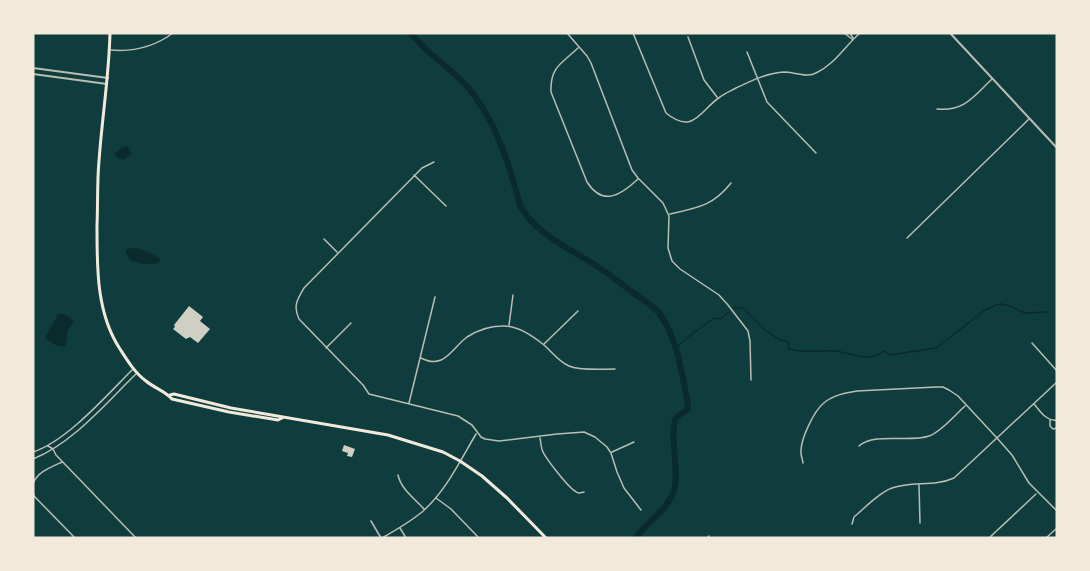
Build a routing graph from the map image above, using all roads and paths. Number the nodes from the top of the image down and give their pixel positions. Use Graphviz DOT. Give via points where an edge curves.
graph roads {
  1 [pos="110,33"];
  2 [pos="173,33"];
  3 [pos="567,33"];
  4 [pos="633,33"];
  5 [pos="844,33"];
  6 [pos="850,33"];
  7 [pos="860,33"];
  8 [pos="950,33"];
  9 [pos="688,37"];
  10 [pos="853,39"];
  11 [pos="579,48"];
  12 [pos="110,50"];
  13 [pos="747,52"];
  14 [pos="33,68"];
  15 [pos="33,74"];
  16 [pos="108,78"];
  17 [pos="993,78"];
  18 [pos="758,79"];
  19 [pos="108,84"];
  20 [pos="718,98"];
  21 [pos="937,109"];
  22 [pos="1029,118"];
  23 [pos="1056,145"];
  24 [pos="816,153"];
  25 [pos="434,162"];
  26 [pos="414,175"];
  27 [pos="638,178"];
  28 [pos="731,183"];
  29 [pos="446,206"];
  30 [pos="669,214"];
  31 [pos="907,238"];
  32 [pos="324,239"];
  33 [pos="338,253"];
  34 [pos="513,295"];
  35 [pos="435,297"];
  36 [pos="578,311"];
  37 [pos="351,323"];
  38 [pos="509,326"];
  39 [pos="1032,343"];
  40 [pos="543,344"];
  41 [pos="326,348"];
  42 [pos="421,358"];
  43 [pos="134,369"];
  44 [pos="615,369"];
  45 [pos="1057,371"];
  46 [pos="137,373"];
  47 [pos="751,380"];
  48 [pos="1057,382"];
  49 [pos="409,404"];
  50 [pos="1033,404"];
  51 [pos="965,405"];
  52 [pos="1050,420"];
  53 [pos="1057,420"];
  54 [pos="1057,428"];
  55 [pos="477,432"];
  56 [pos="540,437"];
  57 [pos="997,438"];
  58 [pos="634,442"];
  59 [pos="47,446"];
  60 [pos="859,446"];
  61 [pos="53,449"];
  62 [pos="33,452"];
  63 [pos="611,453"];
  64 [pos="33,459"];
  65 [pos="460,460"];
  66 [pos="62,461"];
  67 [pos="803,463"];
  68 [pos="398,475"];
  69 [pos="33,484"];
  70 [pos="919,484"];
  71 [pos="33,491"];
  72 [pos="584,492"];
  73 [pos="1038,493"];
  74 [pos="436,497"];
  75 [pos="424,509"];
  76 [pos="641,510"];
  77 [pos="1057,512"];
  78 [pos="371,521"];
  79 [pos="852,524"];
  80 [pos="920,524"];
  81 [pos="400,528"];
  82 [pos="1057,528"];
  83 [pos="75,538"];
  84 [pos="136,538"];
  85 [pos="381,538"];
  86 [pos="406,538"];
  87 [pos="479,538"];
  88 [pos="546,538"];
  89 [pos="989,538"];
  90 [pos="1046,538"];
  1 -- 12 [label="main road"];
  2 -- 12 [label="street" via="141,49"];
  3 -- 11 [label="street"];
  4 -- 20 [label="street" via="666,113 688,122"];
  5 -- 10 [label="street"];
  6 -- 10 [label="street"];
  7 -- 10 [label="street"];
  8 -- 17 [label="street"];
  9 -- 20 [label="street" via="704,80"];
  10 -- 18 [label="street" via="831,63 813,75 784,72"];
  11 -- 27 [label="street" via="591,63"];
  11 -- 27 [label="street" via="556,68 551,92 587,182 599,195 616,196"];
  12 -- 16 [label="main road"];
  13 -- 18 [label="street"];
  14 -- 16 [label="street"];
  15 -- 19 [label="street"];
  16 -- 19 [label="main road"];
  17 -- 21 [label="street" via="960,107"];
  17 -- 22 [label="street"];
  18 -- 20 [label="street"];
  18 -- 24 [label="street" via="767,102"];
  19 -- 43 [label="main road" via="99,161 99,290 113,337"];
  22 -- 23 [label="street"];
  22 -- 31 [label="street"];
  25 -- 26 [label="street"];
  26 -- 29 [label="street"];
  26 -- 33 [label="street"];
  27 -- 30 [label="street"];
  28 -- 30 [label="street" via="712,201"];
  30 -- 47 [label="street" via="668,248 672,261 719,296 748,332"];
  32 -- 33 [label="street"];
  33 -- 41 [label="street" via="304,288 295,311"];
  34 -- 38 [label="street"];
  35 -- 42 [label="street"];
  36 -- 40 [label="street"];
  37 -- 41 [label="street"];
  38 -- 40 [label="street"];
  38 -- 42 [label="street" via="478,331 437,361"];
  39 -- 45 [label="street"];
  40 -- 44 [label="street" via="569,366"];
  41 -- 49 [label="street" via="369,394"];
  42 -- 49 [label="street"];
  43 -- 46 [label="main road"];
  43 -- 59 [label="street"];
  46 -- 61 [label="street"];
  46 -- 65 [label="main road" via="169,395 388,435"];
  48 -- 50 [label="street"];
  49 -- 55 [label="street" via="458,416"];
  50 -- 52 [label="street"];
  50 -- 57 [label="street"];
  51 -- 57 [label="street"];
  51 -- 60 [label="street" via="934,434 874,440"];
  51 -- 67 [label="street" via="943,387 843,393 826,401 816,412 801,452"];
  52 -- 53 [label="street"];
  52 -- 54 [label="street" via="1050,426"];
  55 -- 56 [label="street" via="486,440"];
  55 -- 65 [label="street"];
  56 -- 63 [label="street" via="584,432"];
  56 -- 72 [label="street" via="542,449 563,478 574,491"];
  57 -- 70 [label="street" via="954,478"];
  57 -- 73 [label="street"];
  58 -- 63 [label="street"];
  59 -- 61 [label="street"];
  59 -- 62 [label="street"];
  61 -- 64 [label="street"];
  61 -- 66 [label="street"];
  63 -- 76 [label="street" via="624,488"];
  65 -- 74 [label="street"];
  65 -- 88 [label="main road" via="507,498"];
  66 -- 69 [label="street" via="41,472"];
  66 -- 84 [label="street"];
  68 -- 75 [label="street" via="403,487"];
  70 -- 79 [label="street" via="890,489 854,517"];
  70 -- 80 [label="street"];
  71 -- 83 [label="street"];
  73 -- 77 [label="street"];
  73 -- 89 [label="street"];
  74 -- 75 [label="street"];
  74 -- 87 [label="street"];
  75 -- 81 [label="street"];
  78 -- 85 [label="street"];
  81 -- 85 [label="street"];
  81 -- 86 [label="street"];
  82 -- 90 [label="street"];
}
